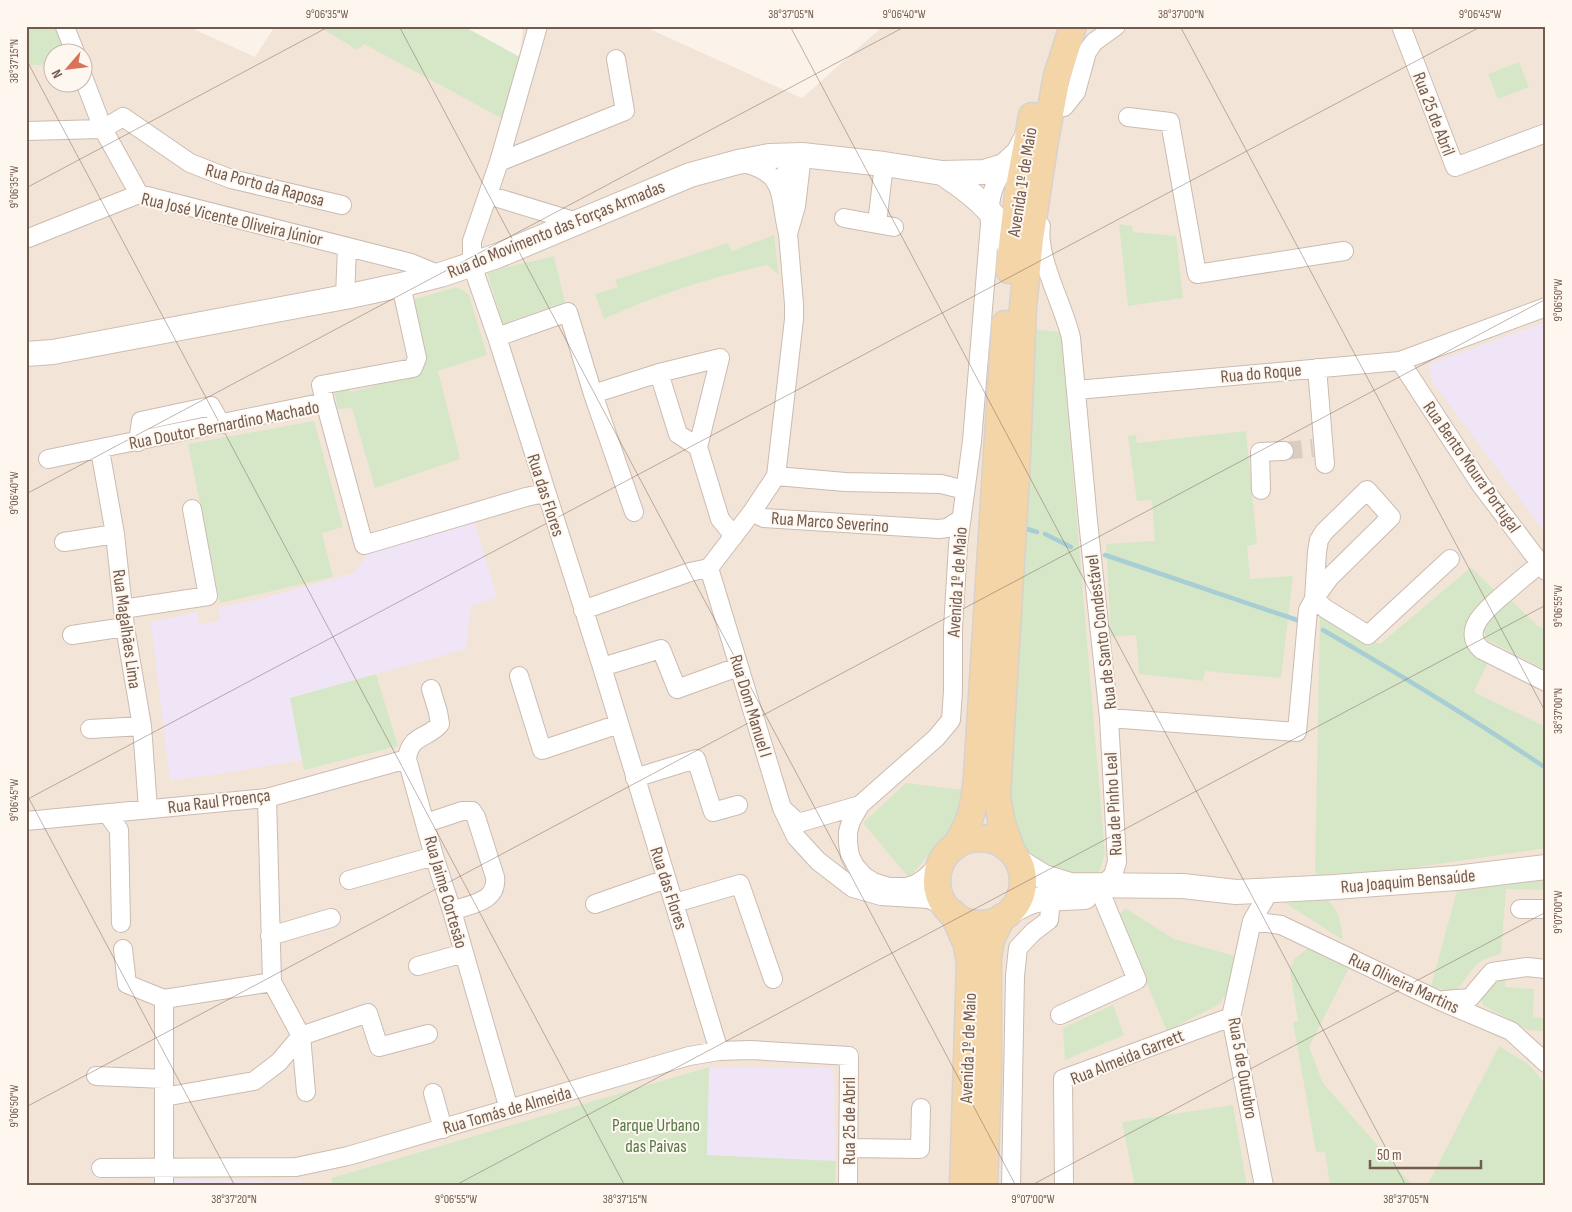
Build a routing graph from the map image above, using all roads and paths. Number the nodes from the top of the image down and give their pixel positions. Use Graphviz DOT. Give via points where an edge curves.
graph roads {
  1 [pos="538,26"];
  2 [pos="1054,26"];
  3 [pos="1073,26"];
  4 [pos="1116,26"];
  5 [pos="1401,26"];
  6 [pos="65,27"];
  7 [pos="71,42"];
  8 [pos="616,59"];
  9 [pos="1057,76"];
  10 [pos="89,92"];
  11 [pos="1064,107"];
  12 [pos="1128,117"];
  13 [pos="103,129"];
  14 [pos="26,131"];
  15 [pos="1546,133"];
  16 [pos="1028,135"];
  17 [pos="802,155"];
  18 [pos="1012,159"];
  19 [pos="499,162"];
  20 [pos="738,162"];
  21 [pos="884,164"];
  22 [pos="942,173"];
  23 [pos="138,194"];
  24 [pos="488,195"];
  25 [pos="781,198"];
  26 [pos="342,205"];
  27 [pos="989,212"];
  28 [pos="844,218"];
  29 [pos="576,222"];
  30 [pos="877,224"];
  31 [pos="894,227"];
  32 [pos="788,234"];
  33 [pos="26,239"];
  34 [pos="347,247"];
  35 [pos="1344,251"];
  36 [pos="1011,253"];
  37 [pos="472,265"];
  38 [pos="440,275"];
  39 [pos="1053,284"];
  40 [pos="401,285"];
  41 [pos="345,297"];
  42 [pos="1023,307"];
  43 [pos="1546,307"];
  44 [pos="497,337"];
  45 [pos="53,352"];
  46 [pos="26,354"];
  47 [pos="1400,361"];
  48 [pos="26,362"];
  49 [pos="1317,368"];
  50 [pos="659,373"];
  51 [pos="1077,390"];
  52 [pos="593,394"];
  53 [pos="325,402"];
  54 [pos="698,447"];
  55 [pos="100,450"];
  56 [pos="1284,451"];
  57 [pos="1321,453"];
  58 [pos="48,459"];
  59 [pos="776,476"];
  60 [pos="965,490"];
  61 [pos="1261,490"];
  62 [pos="546,493"];
  63 [pos="192,509"];
  64 [pos="634,512"];
  65 [pos="752,512"];
  66 [pos="961,519"];
  67 [pos="115,534"];
  68 [pos="734,536"];
  69 [pos="64,542"];
  70 [pos="1450,559"];
  71 [pos="1543,567"];
  72 [pos="709,568"];
  73 [pos="1314,599"];
  74 [pos="123,609"];
  75 [pos="583,610"];
  76 [pos="125,627"];
  77 [pos="72,635"];
  78 [pos="602,668"];
  79 [pos="738,668"];
  80 [pos="520,676"];
  81 [pos="1546,682"];
  82 [pos="431,689"];
  83 [pos="1109,718"];
  84 [pos="619,724"];
  85 [pos="142,726"];
  86 [pos="90,729"];
  87 [pos="407,759"];
  88 [pos="636,778"];
  89 [pos="267,798"];
  90 [pos="860,805"];
  91 [pos="738,806"];
  92 [pos="782,808"];
  93 [pos="148,809"];
  94 [pos="107,813"];
  95 [pos="26,821"];
  96 [pos="426,823"];
  97 [pos="949,853"];
  98 [pos="434,856"];
  99 [pos="1015,856"];
  100 [pos="1117,862"];
  101 [pos="1546,867"];
  102 [pos="666,879"];
  103 [pos="349,880"];
  104 [pos="1137,885"];
  105 [pos="1270,890"];
  106 [pos="1102,891"];
  107 [pos="1233,892"];
  108 [pos="1051,898"];
  109 [pos="675,903"];
  110 [pos="595,904"];
  111 [pos="1520,908"];
  112 [pos="1546,909"];
  113 [pos="950,910"];
  114 [pos="452,911"];
  115 [pos="1006,915"];
  116 [pos="331,918"];
  117 [pos="1252,921"];
  118 [pos="121,923"];
  119 [pos="270,936"];
  120 [pos="123,949"];
  121 [pos="464,952"];
  122 [pos="418,966"];
  123 [pos="1546,969"];
  124 [pos="773,979"];
  125 [pos="272,982"];
  126 [pos="164,998"];
  127 [pos="1438,1000"];
  128 [pos="1060,1015"];
  129 [pos="1231,1017"];
  130 [pos="428,1034"];
  131 [pos="301,1036"];
  132 [pos="719,1051"];
  133 [pos="849,1056"];
  134 [pos="1546,1063"];
  135 [pos="96,1076"];
  136 [pos="164,1079"];
  137 [pos="306,1092"];
  138 [pos="433,1093"];
  139 [pos="164,1097"];
  140 [pos="921,1108"];
  141 [pos="509,1109"];
  142 [pos="444,1128"];
  143 [pos="849,1148"];
  144 [pos="165,1167"];
  145 [pos="100,1168"];
  146 [pos="164,1186"];
  147 [pos="848,1186"];
  148 [pos="963,1186"];
  149 [pos="984,1186"];
  150 [pos="1011,1186"];
  151 [pos="1064,1186"];
  152 [pos="1264,1186"];
  1 -- 19 [label="street, Rua das Flores"];
  2 -- 16 [label="main road, Avenida 1º de Maio"];
  3 -- 9 [label="main road, Avenida 1º de Maio"];
  4 -- 11 [label="street, Avenida 1º de Maio" via="1094,42 1087,52 1076,92"];
  5 -- 15 [label="street, Rua 25 de Abril" via="1455,167"];
  6 -- 7 [label="street"];
  8 -- 19 [label="street" via="625,110"];
  9 -- 11 [label="street, Avenida 1º de Maio"];
  9 -- 42 [label="main road, Avenida 1º de Maio" via="1035,208"];
  10 -- 13 [label="street"];
  11 -- 39 [label="street, Avenida 1º de Maio" via="1040,238"];
  12 -- 35 [label="street" via="1170,122 1197,274"];
  13 -- 14 [label="street, Rua Porto da Raposa"];
  13 -- 23 [label="street"];
  13 -- 26 [label="street, Rua Porto da Raposa" via="123,118 190,163 231,178"];
  16 -- 18 [label="street"];
  16 -- 36 [label="main road, Avenida 1º de Maio"];
  17 -- 20 [label="street, Rua do Movimento das Forças Armadas"];
  17 -- 21 [label="street, Rua do Movimento das Forças Armadas"];
  17 -- 25 [label="street" via="786,171 781,184"];
  17 -- 32 [label="street" via="796,206"];
  18 -- 22 [label="street, Rua do Movimento das Forças Armadas" via="1004,166 984,172"];
  18 -- 27 [label="street, Avenida 1º de Maio" via="995,183"];
  19 -- 24 [label="street, Rua das Flores"];
  20 -- 25 [label="street" via="768,172 775,179"];
  20 -- 29 [label="street, Rua do Movimento das Forças Armadas" via="690,176"];
  21 -- 22 [label="street, Rua do Movimento das Forças Armadas"];
  21 -- 30 [label="street"];
  22 -- 27 [label="street"];
  23 -- 33 [label="street, Rua José Vicente Oliveira Júnior"];
  23 -- 34 [label="street, Rua José Vicente Oliveira Júnior"];
  24 -- 29 [label="street"];
  24 -- 37 [label="street, Rua das Flores" via="472,241"];
  25 -- 32 [label="street"];
  27 -- 36 [label="street" via="1005,235"];
  27 -- 60 [label="street, Avenida 1º de Maio" via="972,442"];
  28 -- 30 [label="street"];
  29 -- 37 [label="street, Rua do Movimento das Forças Armadas"];
  30 -- 31 [label="street"];
  32 -- 59 [label="street" via="794,318"];
  34 -- 38 [label="street, Rua José Vicente Oliveira Júnior" via="411,263"];
  34 -- 41 [label="street"];
  36 -- 97 [label="main road, Avenida 1º de Maio" via="975,804 971,818"];
  37 -- 38 [label="street, Rua do Movimento das Forças Armadas"];
  37 -- 44 [label="street, Rua das Flores"];
  38 -- 40 [label="street, Rua do Movimento das Forças Armadas"];
  39 -- 42 [label="street" via="1037,285 1028,293"];
  39 -- 51 [label="street" via="1068,326"];
  40 -- 41 [label="street, Rua do Movimento das Forças Armadas"];
  40 -- 53 [label="street" via="418,358 413,368 320,385"];
  41 -- 45 [label="street, Rua do Movimento das Forças Armadas"];
  42 -- 99 [label="main road, Avenida 1º de Maio" via="997,794 1001,820"];
  43 -- 47 [label="street, Rua do Roque"];
  44 -- 52 [label="street" via="568,312"];
  44 -- 62 [label="street, Rua das Flores"];
  45 -- 46 [label="street"];
  45 -- 48 [label="street"];
  47 -- 49 [label="street, Rua do Roque"];
  47 -- 71 [label="street, Rua Bento Moura Portugal" via="1481,485"];
  49 -- 51 [label="street, Rua do Roque"];
  49 -- 57 [label="street"];
  50 -- 52 [label="street"];
  50 -- 54 [label="street" via="678,434"];
  50 -- 54 [label="street" via="720,358"];
  51 -- 83 [label="street, Rua de Santo Condestável"];
  52 -- 64 [label="street"];
  53 -- 55 [label="street, Rua Doutor Bernardino Machado"];
  53 -- 62 [label="street, Rua Doutor Bernardino Machado" via="364,545"];
  54 -- 68 [label="street" via="720,519"];
  55 -- 58 [label="street, Rua Doutor Bernardino Machado"];
  55 -- 67 [label="street, Rua Magalhães Lima"];
  56 -- 61 [label="street" via="1260,452"];
  59 -- 60 [label="street" via="845,482 941,484"];
  59 -- 65 [label="street, Rua Marco Severino"];
  60 -- 66 [label="street, Avenida 1º de Maio"];
  62 -- 75 [label="street, Rua das Flores"];
  63 -- 74 [label="street" via="208,596"];
  65 -- 66 [label="street, Rua Marco Severino" via="764,518 939,528 947,528"];
  65 -- 68 [label="street"];
  66 -- 90 [label="street, Avenida 1º de Maio" via="953,628 951,720 936,738"];
  67 -- 69 [label="street"];
  67 -- 74 [label="street, Rua Magalhães Lima"];
  68 -- 72 [label="street"];
  70 -- 73 [label="street" via="1368,634"];
  71 -- 81 [label="street" via="1489,607 1476,624 1473,636 1482,650"];
  72 -- 75 [label="street"];
  72 -- 79 [label="street, Rua Dom Manuel I"];
  73 -- 73 [label="street" via="1319,540 1367,490 1391,517 1330,577"];
  73 -- 83 [label="street, Rua de Santo Condestável" via="1308,610 1297,732"];
  74 -- 76 [label="street, Rua Magalhães Lima"];
  75 -- 78 [label="street, Rua das Flores"];
  76 -- 77 [label="street"];
  76 -- 85 [label="street, Rua Magalhães Lima"];
  78 -- 79 [label="street" via="661,649 676,689"];
  78 -- 84 [label="street, Rua das Flores"];
  79 -- 92 [label="street, Rua Dom Manuel I"];
  80 -- 84 [label="street" via="542,750"];
  82 -- 87 [label="street" via="440,724 414,741"];
  83 -- 100 [label="street, Rua de Pinho Leal"];
  84 -- 88 [label="street, Rua das Flores"];
  85 -- 86 [label="street"];
  85 -- 93 [label="street, Rua Magalhães Lima"];
  87 -- 89 [label="street, Rua Raul Proença"];
  87 -- 96 [label="street, Rua Jaime Cortesão"];
  88 -- 91 [label="street" via="696,759 713,812"];
  88 -- 102 [label="street, Rua das Flores"];
  89 -- 93 [label="street, Rua Raul Proença"];
  89 -- 119 [label="street"];
  90 -- 92 [label="street" via="802,822 796,821"];
  90 -- 97 [label="street, Avenida 1º de Maio" via="848,832 850,856 864,876 874,882 889,888 916,884"];
  92 -- 113 [label="street, Rua Dom Manuel I" via="796,838 818,861 853,888 881,896 929,900"];
  93 -- 94 [label="street, Rua Raul Proença"];
  94 -- 95 [label="street, Rua Raul Proença"];
  94 -- 118 [label="street" via="119,830"];
  96 -- 98 [label="street, Rua Jaime Cortesão"];
  96 -- 114 [label="street" via="462,811 472,811 495,878 496,887 492,895"];
  97 -- 99 [label="main road" via="965,841 985,838 995,841"];
  97 -- 113 [label="main road" via="938,881 942,899"];
  98 -- 103 [label="street"];
  98 -- 114 [label="street, Rua Jaime Cortesão"];
  99 -- 106 [label="street" via="1044,877"];
  99 -- 115 [label="main road" via="1022,870 1022,890 1015,906"];
  100 -- 104 [label="street"];
  100 -- 106 [label="street, Rua de Pinho Leal"];
  101 -- 105 [label="street, Rua Joaquim Bensaúde" via="1456,878"];
  102 -- 109 [label="street, Rua das Flores"];
  102 -- 110 [label="street"];
  104 -- 106 [label="street"];
  104 -- 107 [label="street" via="1200,887"];
  105 -- 107 [label="street"];
  105 -- 117 [label="street"];
  106 -- 107 [label="street" via="1195,895"];
  106 -- 108 [label="street"];
  106 -- 128 [label="street" via="1137,980"];
  107 -- 117 [label="street"];
  108 -- 115 [label="street" via="1030,902"];
  108 -- 150 [label="street" via="1049,920 1018,948"];
  109 -- 124 [label="street" via="740,884"];
  109 -- 132 [label="street, Rua das Flores"];
  111 -- 112 [label="street"];
  113 -- 115 [label="main road" via="960,918 977,923 995,921"];
  113 -- 148 [label="main road, Avenida 1º de Maio" via="968,945 970,964"];
  114 -- 121 [label="street, Rua Jaime Cortesão"];
  115 -- 149 [label="main road, Avenida 1º de Maio" via="991,940 988,958"];
  116 -- 119 [label="street"];
  117 -- 127 [label="street, Rua Oliveira Martins" via="1281,925"];
  117 -- 129 [label="street, Rua 5 de Outubro"];
  119 -- 125 [label="street"];
  120 -- 126 [label="street" via="127,984"];
  121 -- 122 [label="street"];
  121 -- 141 [label="street, Rua Jaime Cortesão"];
  123 -- 127 [label="street" via="1527,967 1492,972 1470,998"];
  125 -- 126 [label="street"];
  125 -- 131 [label="street"];
  126 -- 136 [label="street"];
  127 -- 134 [label="street, Rua Oliveira Martins" via="1511,1031"];
  129 -- 151 [label="street, Rua Almeida Garrett" via="1063,1079"];
  129 -- 152 [label="street, Rua 5 de Outubro"];
  130 -- 131 [label="street" via="379,1047 368,1013"];
  131 -- 137 [label="street"];
  131 -- 139 [label="street" via="279,1062 254,1081"];
  132 -- 133 [label="street, Rua Tomás de Almeida"];
  132 -- 141 [label="street, Rua Tomás de Almeida" via="689,1056"];
  133 -- 143 [label="street, Rua 25 de Abril"];
  135 -- 136 [label="street"];
  136 -- 139 [label="street"];
  138 -- 142 [label="street"];
  139 -- 144 [label="street"];
  140 -- 143 [label="street" via="920,1148"];
  141 -- 142 [label="street, Rua Tomás de Almeida"];
  142 -- 144 [label="street, Rua Tomás de Almeida" via="314,1164"];
  143 -- 147 [label="street, Rua 25 de Abril"];
  144 -- 145 [label="street, Rua Tomás de Almeida"];
  144 -- 146 [label="street"];
}
